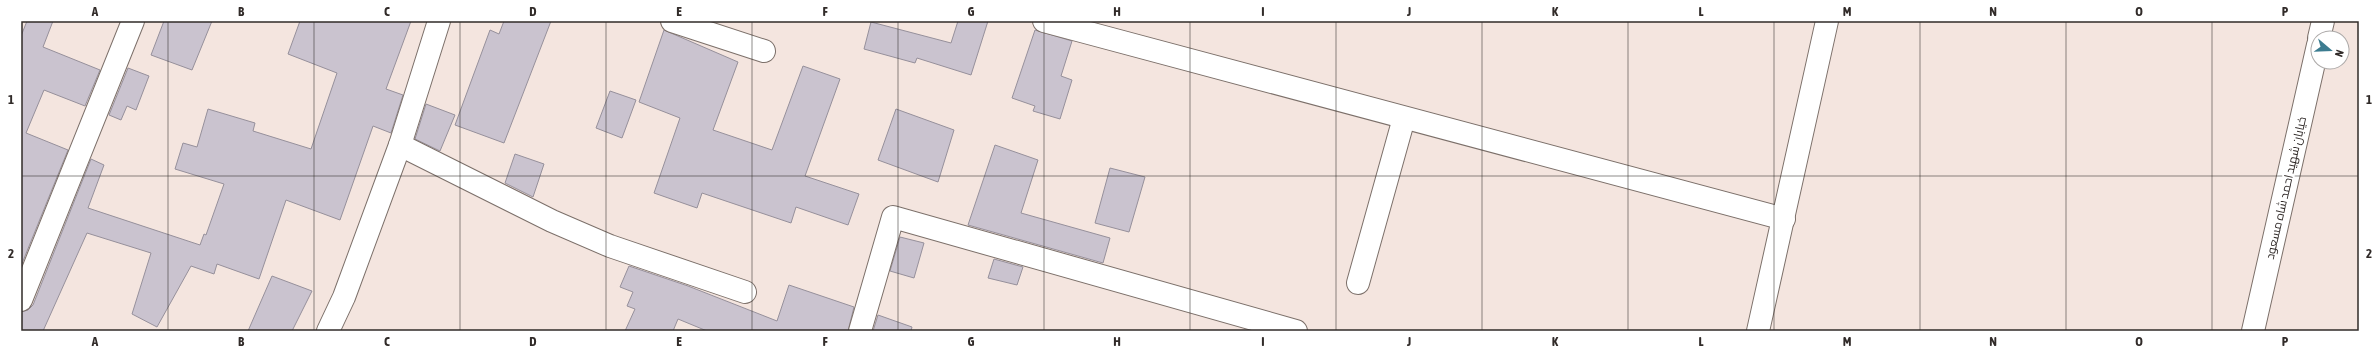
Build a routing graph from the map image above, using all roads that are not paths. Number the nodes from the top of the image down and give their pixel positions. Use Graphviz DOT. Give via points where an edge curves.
graph roads {
  1 [pos="133,21"];
  2 [pos="439,21"];
  3 [pos="672,21"];
  4 [pos="1044,21"];
  5 [pos="1828,21"];
  6 [pos="764,51"];
  7 [pos="2312,70"];
  8 [pos="1404,118"];
  9 [pos="400,145"];
  10 [pos="1784,219"];
  11 [pos="1358,283"];
  12 [pos="745,292"];
  13 [pos="21,300"];
  14 [pos="328,331"];
  15 [pos="860,331"];
  16 [pos="1296,331"];
  17 [pos="1758,331"];
  18 [pos="2253,331"];
  1 -- 13 [label="street"];
  2 -- 9 [label="street"];
  3 -- 6 [label="street"];
  4 -- 8 [label="street"];
  5 -- 10 [label="street"];
  7 -- 18 [label="street, خیابان شهید احمد شاه مسعود"];
  8 -- 10 [label="street"];
  8 -- 11 [label="street"];
  9 -- 12 [label="street" via="552,221 610,246"];
  9 -- 14 [label="street" via="344,297"];
  10 -- 17 [label="street"];
  15 -- 16 [label="street" via="893,217"];
}
